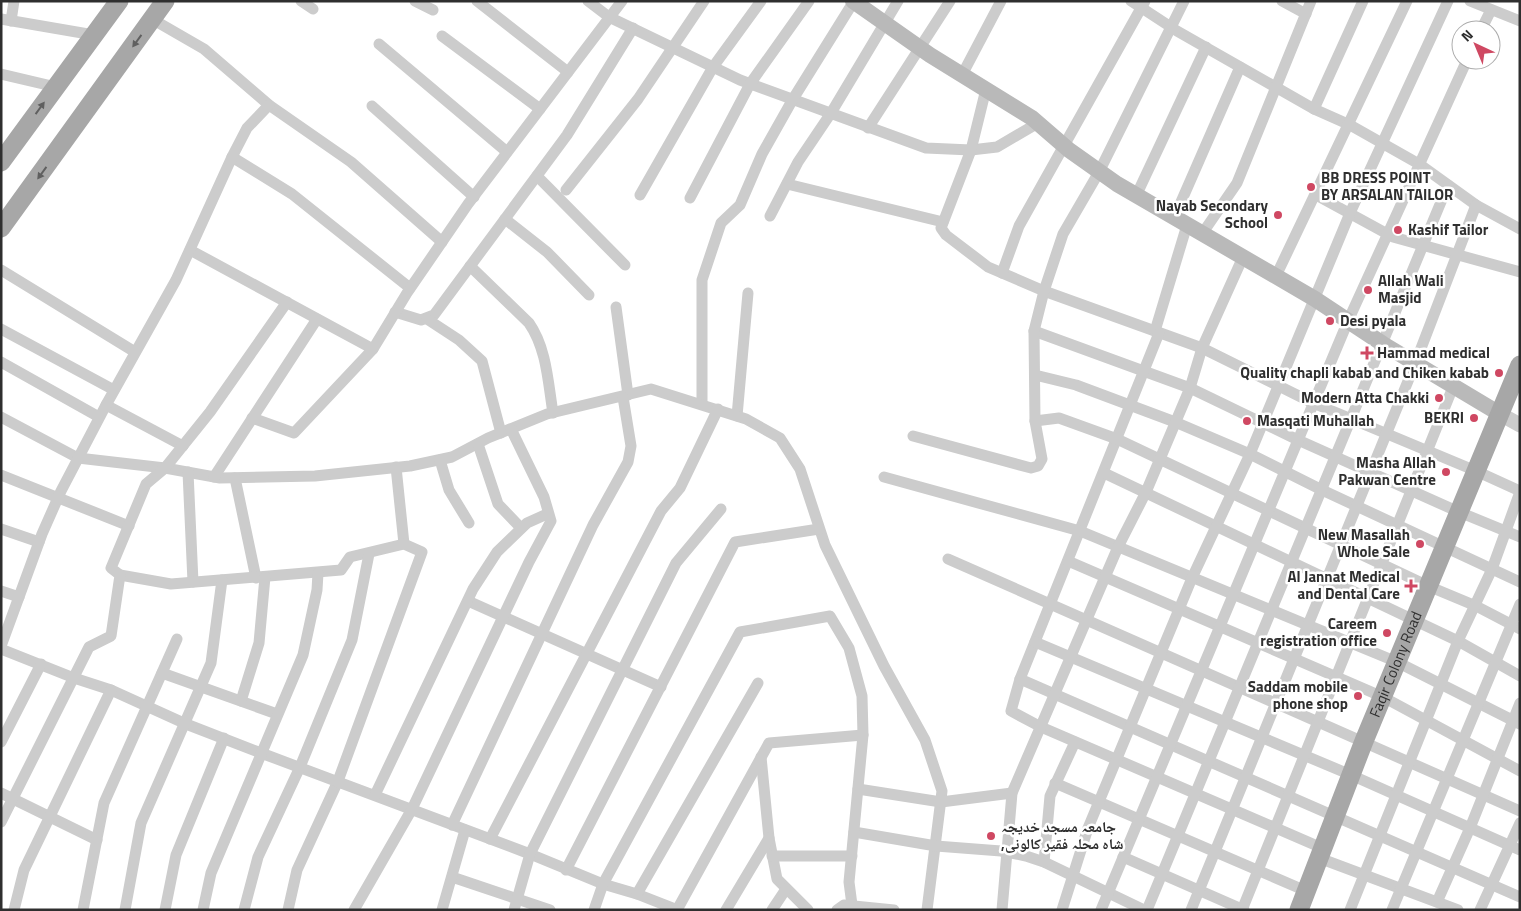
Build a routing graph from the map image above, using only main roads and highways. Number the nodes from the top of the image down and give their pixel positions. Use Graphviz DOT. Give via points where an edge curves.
graph roads {
  1 [pos="119,1"];
  2 [pos="165,1"];
  3 [pos="853,1"];
  4 [pos="1,162"];
  5 [pos="1,228"];
  6 [pos="1519,371"];
  7 [pos="1500,414"];
  8 [pos="1299,910"];
  4 -- 1 [label="main road, one-way"];
  2 -- 5 [label="main road, one-way"];
  3 -- 7 [label="main road" via="1038,123 1062,145 1136,196 1315,299"];
  6 -- 7 [label="main road, Faqir Colony Road"];
  7 -- 8 [label="main road, Faqir Colony Road" via="1364,741"];
}
